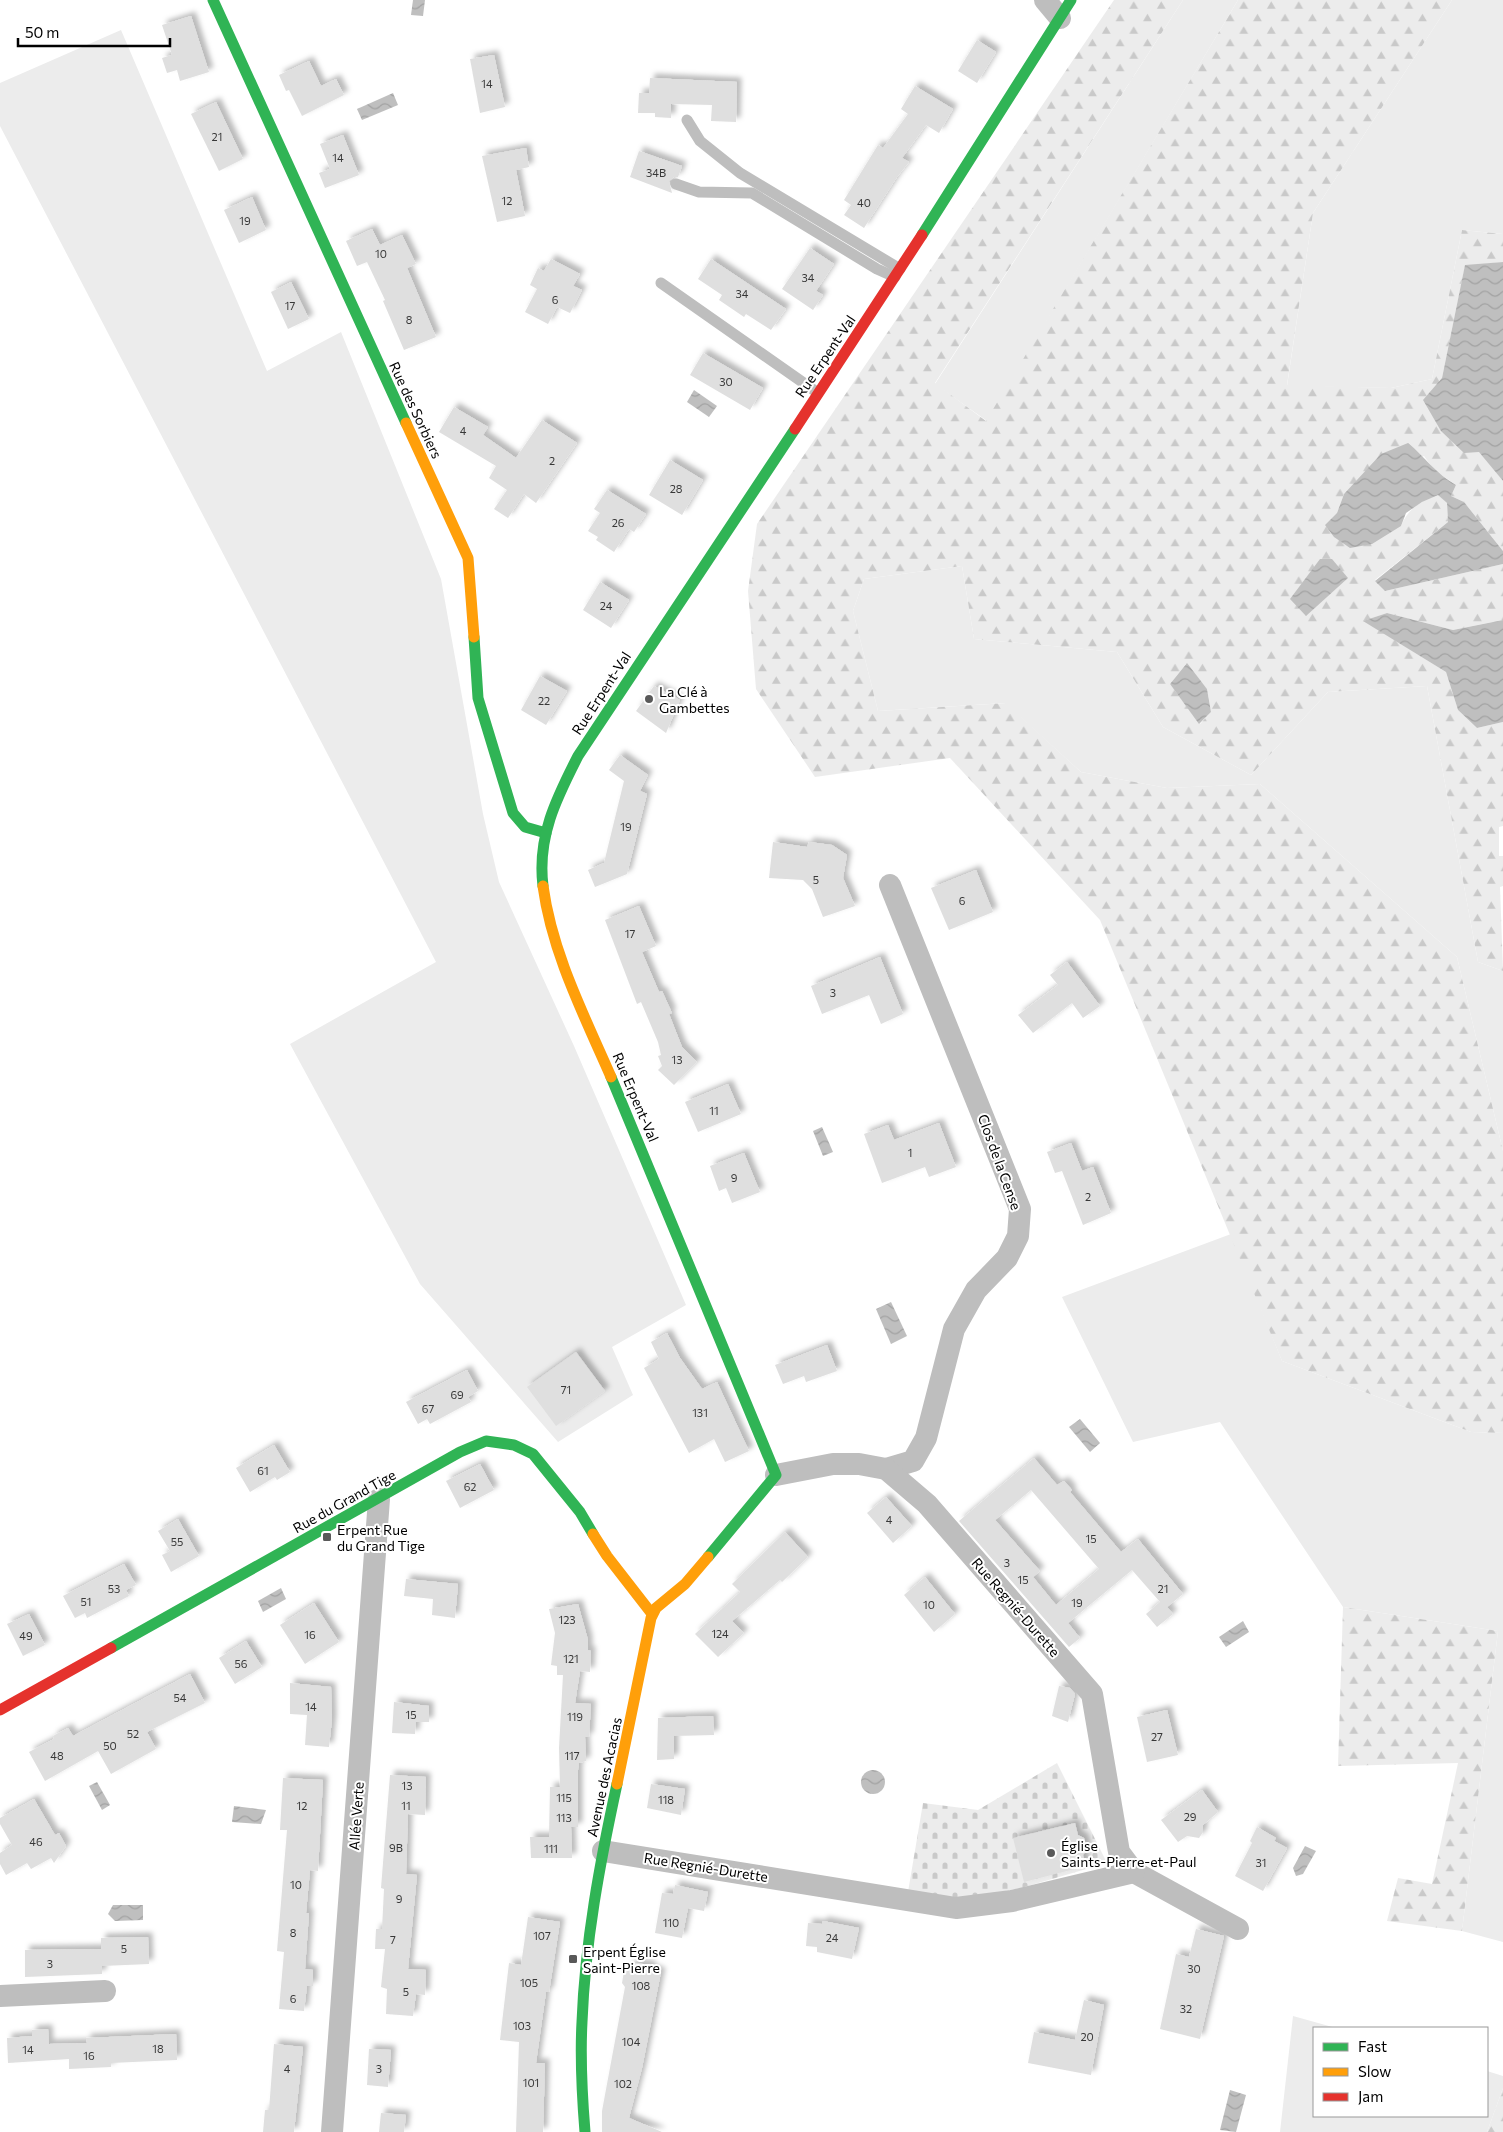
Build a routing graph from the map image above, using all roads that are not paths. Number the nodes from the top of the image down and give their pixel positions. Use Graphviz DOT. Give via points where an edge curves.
graph roads {
  1 [pos="213,0"];
  2 [pos="1045,0"];
  3 [pos="1066,9"];
  4 [pos="687,120"];
  5 [pos="676,184"];
  6 [pos="897,273"];
  7 [pos="661,283"];
  8 [pos="818,393"];
  9 [pos="546,833"];
  10 [pos="890,884"];
  11 [pos="886,1470"];
  12 [pos="776,1475"];
  13 [pos="379,1499"];
  14 [pos="652,1614"];
  15 [pos="0,1710"];
  16 [pos="603,1851"];
  17 [pos="1134,1872"];
  18 [pos="1238,1929"];
  19 [pos="105,1991"];
  20 [pos="0,1996"];
  21 [pos="332,2132"];
  22 [pos="585,2132"];
  1 -- 9 [label="street, Rue des Sorbiers" via="468,558 478,698 514,813 524,827"];
  2 -- 3 [label="street"];
  3 -- 6 [label="street, Rue Erpent-Val"];
  4 -- 6 [label="lane" via="700,141 740,173"];
  5 -- 6 [label="lane" via="699,192 752,193 877,270"];
  6 -- 8 [label="street, Rue Erpent-Val"];
  7 -- 8 [label="lane"];
  8 -- 9 [label="street, Rue Erpent-Val" via="578,756 555,798"];
  9 -- 12 [label="street, Rue Erpent-Val" via="541,871 547,917 571,985 644,1153"];
  10 -- 11 [label="street, Clos de la Cense" via="1020,1209 1018,1236 1007,1258 976,1290 954,1329 926,1438 913,1461"];
  11 -- 12 [label="street, Rue Regnié-Durette" via="859,1464 833,1464"];
  11 -- 17 [label="street, Rue Regnié-Durette" via="927,1504 1092,1694 1119,1852"];
  12 -- 14 [label="street" via="688,1580"];
  13 -- 14 [label="street, Rue du Grand Tige" via="460,1452 486,1441 514,1445 533,1454 554,1478 607,1556"];
  13 -- 15 [label="street, Rue du Grand Tige"];
  13 -- 21 [label="street, Allée Verte"];
  14 -- 16 [label="street, Avenue des Acacias"];
  16 -- 17 [label="street, Rue Regnié-Durette" via="956,1908 1012,1902"];
  16 -- 22 [label="street, Avenue des Acacias" via="581,2002 581,2100"];
  17 -- 18 [label="street, Rue Regnié-Durette"];
  19 -- 20 [label="street"];
}
